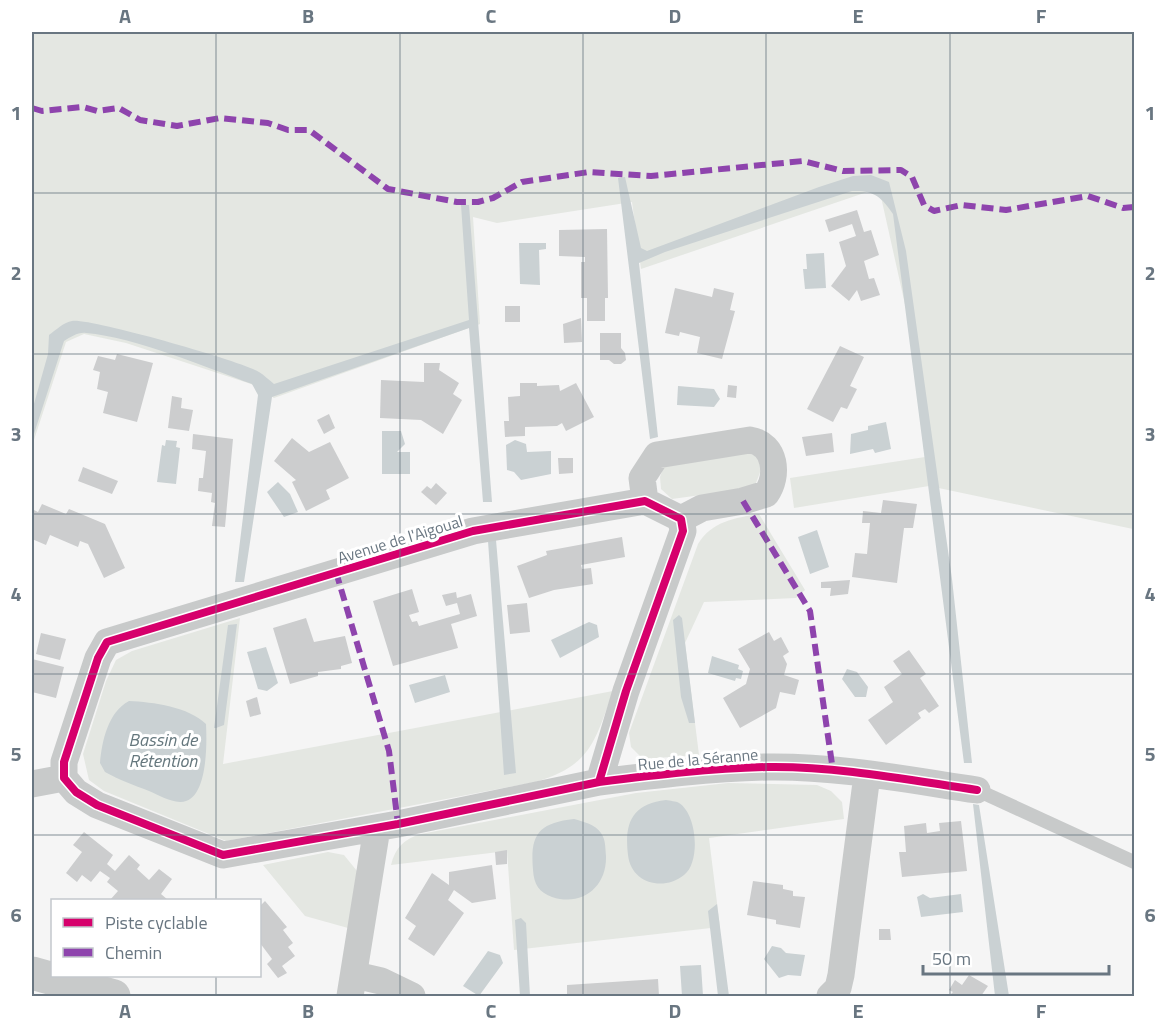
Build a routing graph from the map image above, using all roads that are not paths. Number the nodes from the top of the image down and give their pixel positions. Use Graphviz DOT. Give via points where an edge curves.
graph roads {
  1 [pos="645,501"];
  2 [pos="681,519"];
  3 [pos="867,776"];
  4 [pos="64,778"];
  5 [pos="599,782"];
  6 [pos="32,784"];
  7 [pos="977,790"];
  8 [pos="377,828"];
  9 [pos="1134,862"];
  10 [pos="32,973"];
  11 [pos="352,986"];
  12 [pos="114,996"];
  13 [pos="412,996"];
  14 [pos="830,996"];
  1 -- 2 [label="street"];
  1 -- 2 [label="street" via="642,478 657,455 750,440 770,452 774,475 766,494 702,508"];
  1 -- 4 [label="street, Avenue de l'Aigoual" via="473,531 107,642 98,658 64,762"];
  2 -- 5 [label="street" via="683,531 674,561 626,691"];
  3 -- 5 [label="street, Rue de la Séranne" via="769,767"];
  3 -- 7 [label="street, Rue de la Séranne"];
  3 -- 14 [label="street" via="841,975 838,988"];
  4 -- 6 [label="street"];
  4 -- 8 [label="street" via="76,792 97,805 223,855"];
  5 -- 8 [label="street"];
  7 -- 9 [label="lane"];
  8 -- 11 [label="street"];
  10 -- 12 [label="street"];
  11 -- 13 [label="street" via="381,981"];
}
